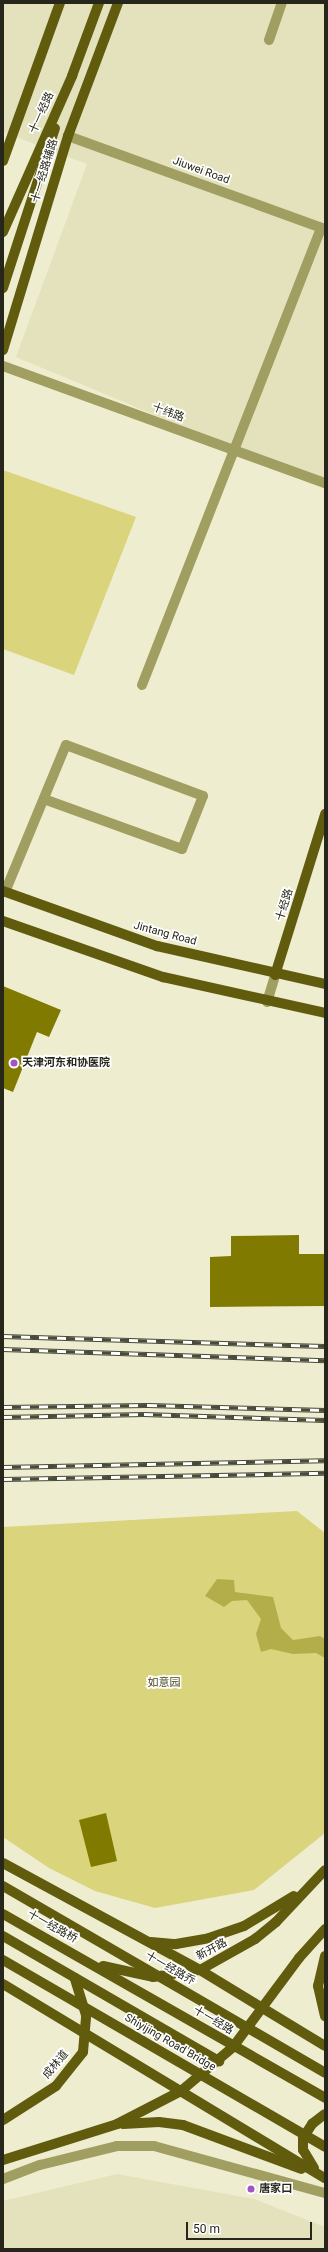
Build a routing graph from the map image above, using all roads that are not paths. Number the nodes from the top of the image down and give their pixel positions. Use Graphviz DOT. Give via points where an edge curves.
graph roads {
  1 [pos="60,3"];
  2 [pos="99,3"];
  3 [pos="118,3"];
  4 [pos="282,3"];
  5 [pos="268,40"];
  6 [pos="72,76"];
  7 [pos="20,109"];
  8 [pos="68,136"];
  9 [pos="3,137"];
  10 [pos="3,146"];
  11 [pos="3,162"];
  12 [pos="323,228"];
  13 [pos="3,232"];
  14 [pos="3,288"];
  15 [pos="3,350"];
  16 [pos="3,366"];
  17 [pos="236,450"];
  18 [pos="325,483"];
  19 [pos="142,685"];
  20 [pos="44,799"];
  21 [pos="325,814"];
  22 [pos="4,891"];
  23 [pos="3,921"];
  24 [pos="275,975"];
  25 [pos="325,984"];
  26 [pos="267,1002"];
  27 [pos="325,1013"];
  28 [pos="3,1863"];
  29 [pos="322,1873"];
  30 [pos="3,1886"];
  31 [pos="3,1914"];
  32 [pos="325,1929"];
  33 [pos="3,1936"];
  34 [pos="146,1942"];
  35 [pos="325,1956"];
  36 [pos="3,1960"];
  37 [pos="89,1962"];
  38 [pos="200,1970"];
  39 [pos="75,1978"];
  40 [pos="3,1984"];
  41 [pos="264,2009"];
  42 [pos="325,2016"];
  43 [pos="87,2033"];
  44 [pos="325,2046"];
  45 [pos="233,2047"];
  46 [pos="220,2061"];
  47 [pos="325,2073"];
  48 [pos="181,2091"];
  49 [pos="325,2098"];
  50 [pos="325,2114"];
  51 [pos="3,2120"];
  52 [pos="117,2124"];
  53 [pos="325,2147"];
  54 [pos="3,2160"];
  55 [pos="325,2178"];
  56 [pos="3,2179"];
  57 [pos="325,2193"];
  1 -- 7 [label="main road, 十一经路"];
  2 -- 6 [label="main road, 十一经路"];
  3 -- 8 [label="main road, 十一经路辅路"];
  4 -- 5 [label="street"];
  6 -- 13 [label="main road, 十一经路"];
  6 -- 14 [label="main road"];
  7 -- 9 [label="main road"];
  7 -- 10 [label="main road"];
  7 -- 11 [label="main road, 十一经路"];
  8 -- 12 [label="street, Jiuwei Road"];
  8 -- 15 [label="main road, 十一经路辅路"];
  12 -- 17 [label="street"];
  16 -- 17 [label="street, 十纬路"];
  17 -- 18 [label="street, 十纬路"];
  17 -- 19 [label="street"];
  20 -- 20 [label="street" via="66,745 203,796 182,849"];
  20 -- 22 [label="street"];
  21 -- 24 [label="main road, 十经路"];
  22 -- 24 [label="main road, Jintang Road" via="157,946"];
  23 -- 26 [label="main road" via="163,977"];
  24 -- 25 [label="main road, Jintang Road"];
  24 -- 26 [label="street, 十经路"];
  26 -- 27 [label="main road"];
  28 -- 34 [label="main road"];
  29 -- 34 [label="main road" via="277,1908 244,1926 193,1942"];
  29 -- 38 [label="main road, 新开路" via="276,1922 255,1940"];
  30 -- 47 [label="main road, 十一经路乔, bridge"];
  31 -- 37 [label="main road, 十一经路桥"];
  32 -- 41 [label="main road" via="299,1958"];
  33 -- 39 [label="main road"];
  34 -- 38 [label="main road"];
  35 -- 42 [label="main road" via="318,1986"];
  36 -- 53 [label="main road, Shiyijing Road Bridge, bridge"];
  37 -- 38 [label="main road, 新开路" via="153,1977"];
  37 -- 45 [label="main road, 十一经路"];
  38 -- 41 [label="main road"];
  39 -- 43 [label="main road, 成林道" via="82,1995"];
  39 -- 46 [label="main road"];
  40 -- 43 [label="main road"];
  41 -- 44 [label="main road"];
  41 -- 45 [label="main road"];
  43 -- 48 [label="main road"];
  43 -- 51 [label="main road, 成林道" via="83,2052 56,2086"];
  45 -- 46 [label="main road"];
  45 -- 49 [label="main road, 十一经路"];
  46 -- 48 [label="main road"];
  48 -- 52 [label="main road"];
  48 -- 55 [label="main road"];
  50 -- 55 [label="main road" via="312,2124 302,2145 310,2165"];
  52 -- 54 [label="main road"];
  52 -- 55 [label="main road" via="159,2122 183,2125"];
  56 -- 57 [label="street" via="40,2165 117,2146 154,2146"];
}
